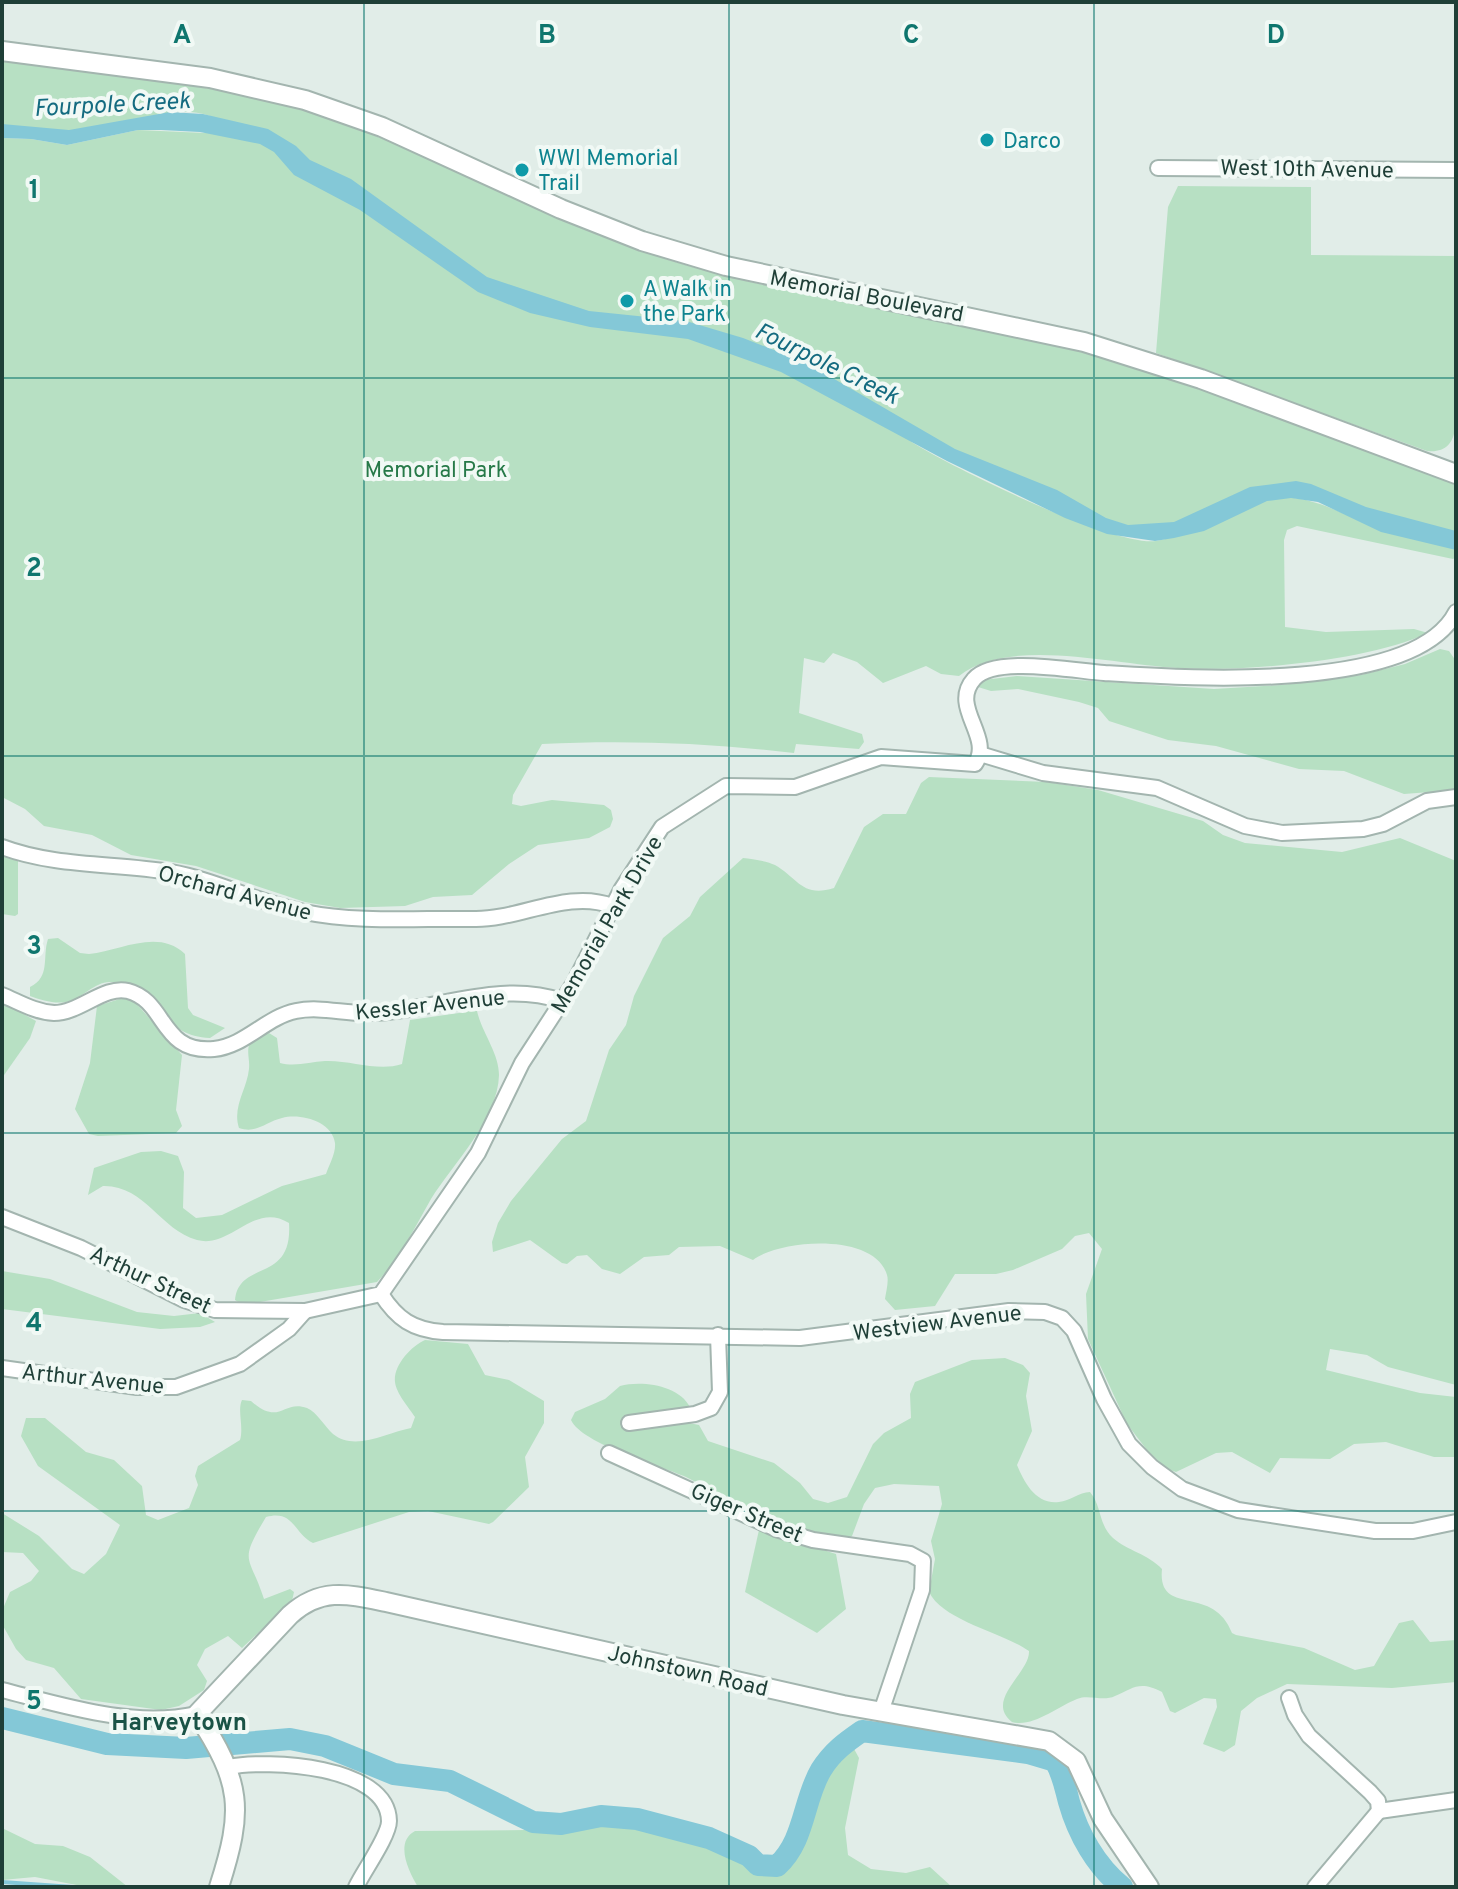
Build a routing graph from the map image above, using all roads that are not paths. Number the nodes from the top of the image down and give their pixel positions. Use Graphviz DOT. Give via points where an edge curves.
graph roads {
  1 [pos="2,51"];
  2 [pos="1158,168"];
  3 [pos="1456,170"];
  4 [pos="1456,474"];
  5 [pos="1456,612"];
  6 [pos="980,754"];
  7 [pos="1456,797"];
  8 [pos="2,847"];
  9 [pos="612,906"];
  10 [pos="2,995"];
  11 [pos="562,1001"];
  12 [pos="2,1217"];
  13 [pos="381,1294"];
  14 [pos="305,1311"];
  15 [pos="718,1335"];
  16 [pos="2,1368"];
  17 [pos="629,1423"];
  18 [pos="609,1453"];
  19 [pos="1456,1522"];
  20 [pos="2,1690"];
  21 [pos="1289,1698"];
  22 [pos="881,1712"];
  23 [pos="197,1714"];
  24 [pos="227,1762"];
  25 [pos="1456,1800"];
  26 [pos="1379,1811"];
  27 [pos="1317,1886"];
  28 [pos="219,1887"];
  29 [pos="356,1887"];
  30 [pos="1149,1887"];
  1 -- 4 [label="street, Memorial Boulevard" via="210,78 305,100 382,127 642,241 738,268 1084,342 1201,379"];
  2 -- 3 [label="street, West 10th Avenue"];
  5 -- 6 [label="street" via="1440,634 1418,648 1340,670 1214,678 1026,666 990,669 973,679 966,697"];
  6 -- 7 [label="street" via="1052,775 1157,788 1245,826 1282,833 1374,827 1437,799"];
  6 -- 9 [label="street, Memorial Park Drive" via="969,766 881,757 795,787 726,786 662,827"];
  8 -- 9 [label="street, Orchard Avenue" via="173,873 333,916 491,920 568,903"];
  9 -- 11 [label="street, Memorial Park Drive"];
  10 -- 11 [label="street, Kessler Avenue" via="54,1013 130,991 148,1003 174,1038 206,1049 228,1046 297,1011 381,1013 490,995"];
  11 -- 13 [label="street, Memorial Park Drive" via="512,1080 478,1153"];
  12 -- 14 [label="street, Arthur Street" via="81,1248 199,1306 230,1313"];
  13 -- 14 [label="street"];
  13 -- 15 [label="street, Westview Avenue" via="401,1320 428,1331"];
  14 -- 16 [label="street, Arthur Avenue" via="240,1364 176,1387 137,1387"];
  15 -- 17 [label="street" via="720,1392 711,1408"];
  15 -- 19 [label="street, Westview Avenue" via="813,1337 1009,1311 1045,1312 1062,1318 1074,1331 1129,1444 1182,1489 1238,1510 1375,1531 1413,1531"];
  18 -- 22 [label="street, Giger Street" via="776,1529 813,1540 910,1554 923,1561 922,1590"];
  20 -- 23 [label="street" via="121,1716"];
  21 -- 26 [label="street" via="1301,1726 1370,1792"];
  22 -- 23 [label="street, Johnstown Road" via="329,1593 290,1615"];
  22 -- 30 [label="street, Johnstown Road" via="1058,1746 1076,1761 1103,1819"];
  23 -- 24 [label="street"];
  24 -- 28 [label="street" via="236,1815"];
  24 -- 29 [label="street" via="309,1767 378,1795 387,1812 387,1830"];
  25 -- 26 [label="street"];
  26 -- 27 [label="street"];
}
